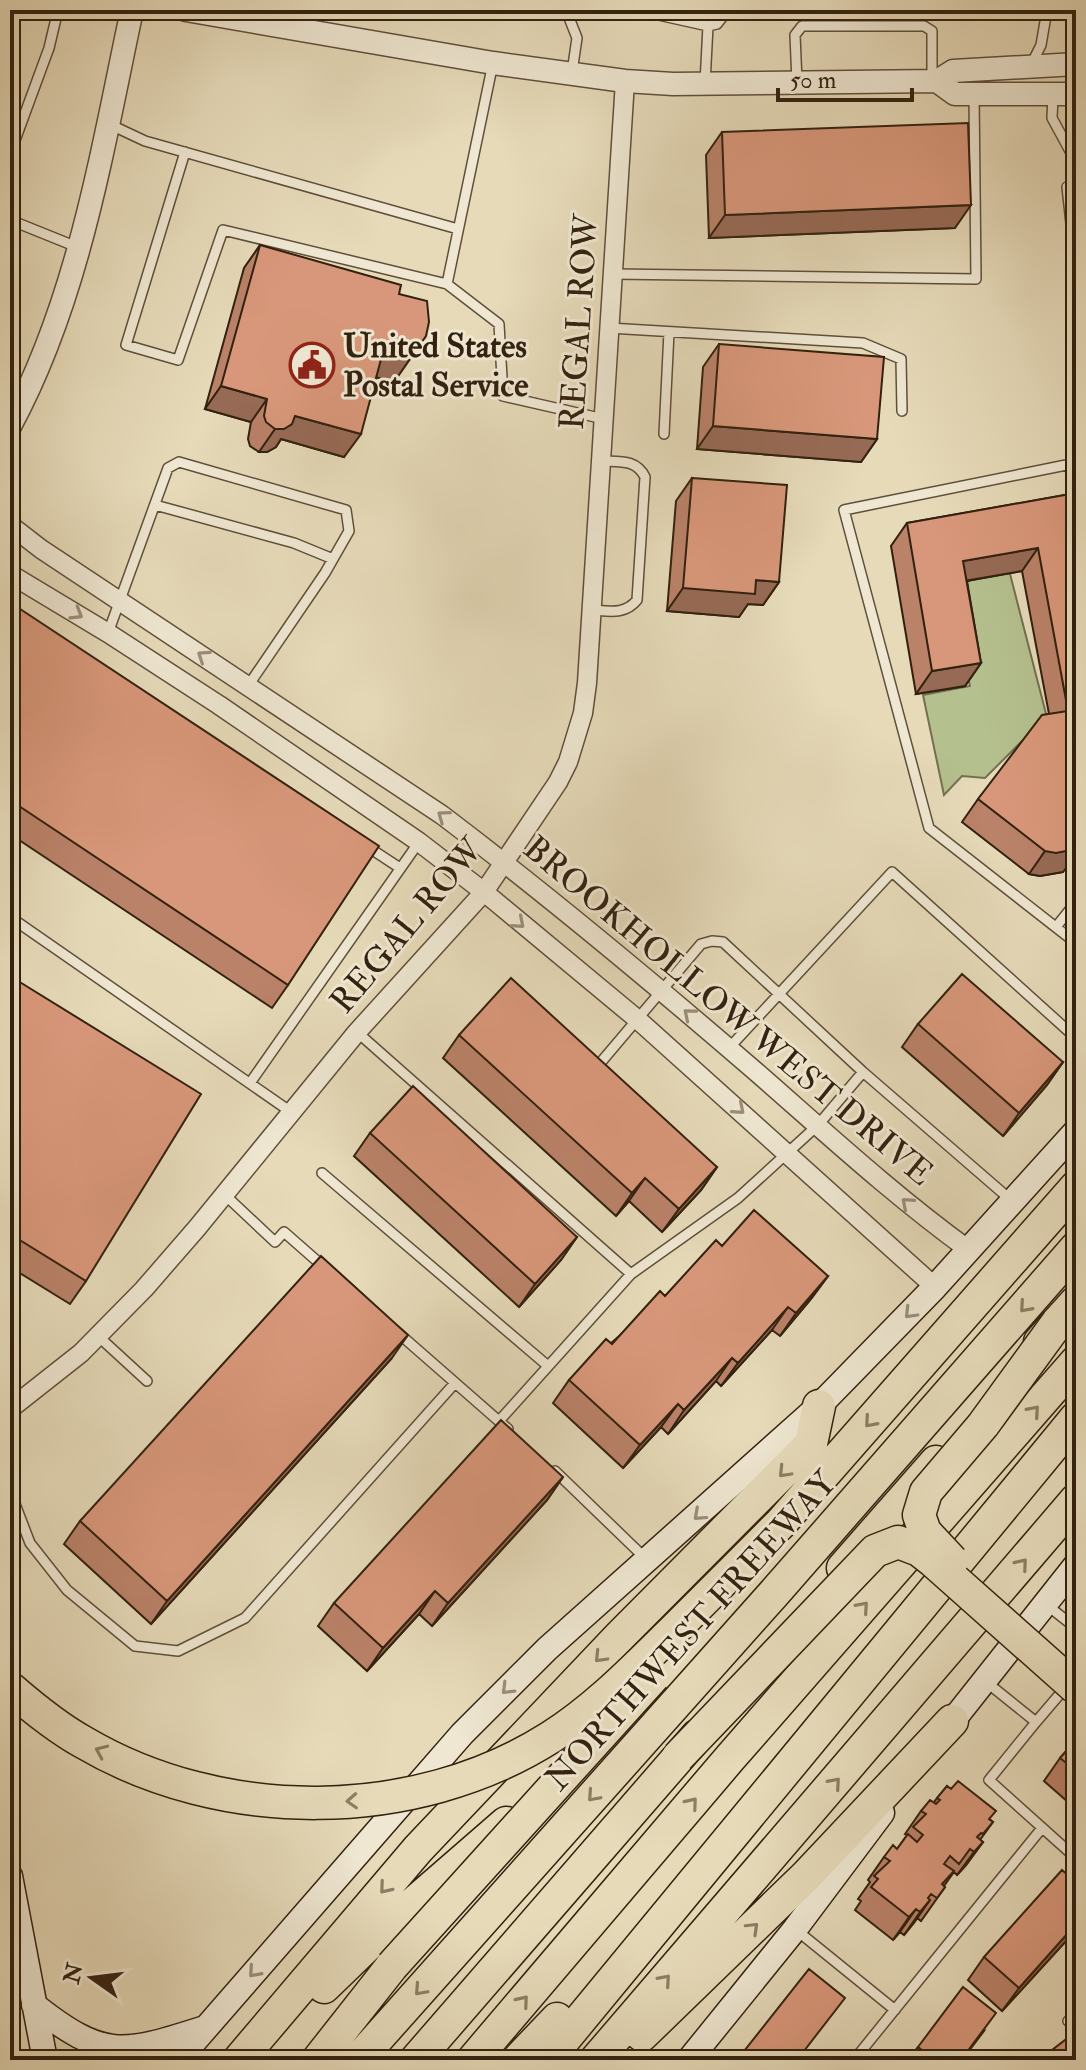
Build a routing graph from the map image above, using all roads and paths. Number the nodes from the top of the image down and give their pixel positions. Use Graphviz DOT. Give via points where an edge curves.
graph roads {
  1 [pos="58,10"];
  2 [pos="132,10"];
  3 [pos="186,10"];
  4 [pos="566,10"];
  5 [pos="636,10"];
  6 [pos="728,10"];
  7 [pos="1047,10"];
  8 [pos="211,13"];
  9 [pos="708,26"];
  10 [pos="493,63"];
  11 [pos="1076,64"];
  12 [pos="1030,66"];
  13 [pos="571,75"];
  14 [pos="625,81"];
  15 [pos="935,81"];
  16 [pos="797,82"];
  17 [pos="705,84"];
  18 [pos="974,94"];
  19 [pos="1053,94"];
  20 [pos="1076,94"];
  21 [pos="108,124"];
  22 [pos="185,152"];
  23 [pos="10,154"];
  24 [pos="1076,162"];
  25 [pos="1076,185"];
  26 [pos="10,220"];
  27 [pos="458,229"];
  28 [pos="78,247"];
  29 [pos="1076,269"];
  30 [pos="613,274"];
  31 [pos="447,284"];
  32 [pos="609,328"];
  33 [pos="669,332"];
  34 [pos="902,411"];
  35 [pos="604,419"];
  36 [pos="10,426"];
  37 [pos="664,434"];
  38 [pos="601,461"];
  39 [pos="1073,463"];
  40 [pos="1076,486"];
  41 [pos="155,505"];
  42 [pos="10,525"];
  43 [pos="333,559"];
  44 [pos="10,574"];
  45 [pos="120,601"];
  46 [pos="592,610"];
  47 [pos="108,633"];
  48 [pos="248,686"];
  49 [pos="336,745"];
  50 [pos="317,773"];
  51 [pos="361,842"];
  52 [pos="419,842"];
  53 [pos="505,861"];
  54 [pos="400,868"];
  55 [pos="484,892"];
  56 [pos="1076,902"];
  57 [pos="10,917"];
  58 [pos="1056,927"];
  59 [pos="1076,943"];
  60 [pos="661,991"];
  61 [pos="778,995"];
  62 [pos="637,1019"];
  63 [pos="357,1032"];
  64 [pos="1076,1038"];
  65 [pos="729,1048"];
  66 [pos="594,1071"];
  67 [pos="863,1072"];
  68 [pos="250,1083"];
  69 [pos="291,1112"];
  70 [pos="818,1125"];
  71 [pos="1076,1131"];
  72 [pos="787,1151"];
  73 [pos="322,1173"];
  74 [pos="1076,1187"];
  75 [pos="225,1195"];
  76 [pos="1012,1201"];
  77 [pos="1076,1248"];
  78 [pos="969,1250"];
  79 [pos="330,1272"];
  80 [pos="631,1274"];
  81 [pos="935,1287"];
  82 [pos="1067,1312"];
  83 [pos="387,1322"];
  84 [pos="98,1336"];
  85 [pos="1076,1362"];
  86 [pos="548,1366"];
  87 [pos="147,1381"];
  88 [pos="10,1383"];
  89 [pos="455,1383"];
  90 [pos="15,1405"];
  91 [pos="819,1406"];
  92 [pos="1076,1418"];
  93 [pos="499,1421"];
  94 [pos="521,1441"];
  95 [pos="544,1461"];
  96 [pos="10,1491"];
  97 [pos="1076,1500"];
  98 [pos="781,1523"];
  99 [pos="648,1560"];
  100 [pos="1076,1565"];
  101 [pos="776,1591"];
  102 [pos="1045,1604"];
  103 [pos="1076,1628"];
  104 [pos="1076,1671"];
  105 [pos="1076,1677"];
  106 [pos="985,1681"];
  107 [pos="10,1688"];
  108 [pos="1076,1688"];
  109 [pos="952,1721"];
  110 [pos="1036,1722"];
  111 [pos="678,1757"];
  112 [pos="1042,1828"];
  113 [pos="1076,1858"];
  114 [pos="10,1876"];
  115 [pos="670,1913"];
  116 [pos="795,1929"];
  117 [pos="34,2005"];
  118 [pos="895,2010"];
  119 [pos="205,2028"];
  120 [pos="45,2060"];
  121 [pos="178,2060"];
  122 [pos="239,2060"];
  123 [pos="257,2060"];
  124 [pos="318,2060"];
  125 [pos="358,2060"];
  126 [pos="416,2060"];
  127 [pos="473,2060"];
  128 [pos="518,2060"];
  129 [pos="547,2060"];
  130 [pos="596,2060"];
  131 [pos="617,2060"];
  132 [pos="689,2060"];
  133 [pos="854,2060"];
  1 -- 23 [label="lane"];
  2 -- 21 [label="street"];
  3 -- 8 [label="street"];
  4 -- 13 [label="lane" via="577,38"];
  5 -- 9 [label="lane"];
  6 -- 9 [label="lane" via="717,24"];
  7 -- 12 [label="lane" via="1041,45"];
  8 -- 10 [label="street"];
  9 -- 17 [label="lane"];
  10 -- 13 [label="street"];
  10 -- 27 [label="lane"];
  11 -- 12 [label="street"];
  12 -- 15 [label="street" via="953,71"];
  13 -- 14 [label="street"];
  14 -- 17 [label="street"];
  14 -- 30 [label="street, REGAL ROW"];
  15 -- 16 [label="street"];
  15 -- 16 [label="lane" via="932,31 924,26 802,26 795,35"];
  15 -- 18 [label="street" via="955,94"];
  16 -- 17 [label="street"];
  18 -- 19 [label="street"];
  18 -- 30 [label="lane" via="976,279"];
  19 -- 20 [label="street"];
  19 -- 24 [label="lane" via="1052,118"];
  21 -- 22 [label="lane"];
  21 -- 28 [label="street"];
  22 -- 27 [label="lane"];
  22 -- 31 [label="lane" via="126,345 178,360 223,230"];
  25 -- 29 [label="lane" via="1067,187"];
  26 -- 28 [label="lane"];
  27 -- 31 [label="lane"];
  28 -- 36 [label="street" via="56,323"];
  30 -- 32 [label="street, REGAL ROW"];
  31 -- 35 [label="lane" via="499,324 503,396"];
  32 -- 33 [label="lane"];
  32 -- 35 [label="street, REGAL ROW"];
  33 -- 34 [label="lane" via="863,343 901,359"];
  33 -- 37 [label="lane"];
  35 -- 38 [label="street, REGAL ROW"];
  38 -- 46 [label="street, REGAL ROW"];
  38 -- 46 [label="lane" via="632,462 645,477 637,600 622,612"];
  39 -- 40 [label="lane"];
  39 -- 58 [label="lane" via="844,510 929,828"];
  41 -- 43 [label="lane"];
  41 -- 43 [label="lane" via="168,468 179,462 346,510 349,531"];
  41 -- 45 [label="lane"];
  42 -- 45 [label="street, BROOKHOLLOW WEST DRIVE"];
  43 -- 48 [label="lane"];
  44 -- 47 [label="street, BROOKHOLLOW WEST DRIVE, one-way"];
  45 -- 47 [label="lane"];
  48 -- 45 [label="street, BROOKHOLLOW WEST DRIVE, one-way"];
  46 -- 53 [label="street, REGAL ROW" via="577,739 558,782"];
  47 -- 50 [label="street, BROOKHOLLOW WEST DRIVE"];
  48 -- 49 [label="street, BROOKHOLLOW WEST DRIVE"];
  49 -- 50 [label="street"];
  53 -- 49 [label="street, BROOKHOLLOW WEST DRIVE, one-way"];
  50 -- 52 [label="street, BROOKHOLLOW WEST DRIVE"];
  51 -- 54 [label="lane"];
  52 -- 54 [label="lane"];
  52 -- 55 [label="street, BROOKHOLLOW WEST DRIVE"];
  53 -- 55 [label="street, REGAL ROW"];
  53 -- 60 [label="street, BROOKHOLLOW WEST DRIVE"];
  54 -- 68 [label="lane"];
  55 -- 62 [label="street, BROOKHOLLOW WEST DRIVE, one-way"];
  55 -- 63 [label="street, REGAL ROW"];
  56 -- 58 [label="lane"];
  57 -- 68 [label="lane"];
  58 -- 59 [label="lane"];
  60 -- 61 [label="lane" via="701,944 712,941 723,942"];
  60 -- 62 [label="lane"];
  65 -- 60 [label="street, BROOKHOLLOW WEST DRIVE, one-way"];
  61 -- 64 [label="lane" via="892,872"];
  61 -- 65 [label="lane"];
  61 -- 67 [label="lane"];
  62 -- 66 [label="lane"];
  62 -- 72 [label="street, BROOKHOLLOW WEST DRIVE, one-way"];
  63 -- 69 [label="street, REGAL ROW"];
  63 -- 80 [label="lane"];
  65 -- 70 [label="street, BROOKHOLLOW WEST DRIVE"];
  67 -- 70 [label="lane"];
  67 -- 76 [label="lane"];
  68 -- 69 [label="lane"];
  69 -- 75 [label="street, REGAL ROW"];
  70 -- 72 [label="lane"];
  78 -- 70 [label="street, BROOKHOLLOW WEST DRIVE, one-way"];
  71 -- 76 [label="main road"];
  72 -- 80 [label="lane" via="738,1198"];
  72 -- 81 [label="street, BROOKHOLLOW WEST DRIVE"];
  73 -- 86 [label="lane"];
  74 -- 98 [label="highway, one-way"];
  75 -- 79 [label="lane" via="275,1242 284,1232"];
  75 -- 84 [label="street, REGAL ROW"];
  76 -- 78 [label="main road"];
  77 -- 101 [label="highway, NORTHWEST FREEWAY, one-way"];
  78 -- 81 [label="main road"];
  80 -- 86 [label="lane"];
  81 -- 91 [label="main road, one-way"];
  82 -- 104 [label="highway, bridge" via="926,1492 919,1515 941,1552"];
  82 -- 111 [label="highway, bridge"];
  83 -- 89 [label="lane"];
  84 -- 87 [label="lane"];
  84 -- 90 [label="street, REGAL ROW"];
  127 -- 85 [label="highway, one-way"];
  86 -- 93 [label="lane"];
  88 -- 90 [label="lane"];
  89 -- 93 [label="lane"];
  89 -- 96 [label="lane" via="245,1618 178,1651 135,1646 67,1590 30,1543"];
  91 -- 99 [label="main road, one-way"];
  91 -- 122 [label="highway, one-way" via="811,1444 418,1849"];
  92 -- 115 [label="highway"];
  93 -- 94 [label="lane"];
  95 -- 99 [label="lane"];
  130 -- 97 [label="highway, one-way"];
  98 -- 107 [label="highway, one-way, bridge" via="620,1684 553,1736 485,1771 416,1792 312,1803 199,1790 85,1744"];
  98 -- 124 [label="highway, bridge" via="707,1618 392,1966"];
  99 -- 119 [label="main road, one-way" via="547,1649 462,1734"];
  100 -- 102 [label="main road"];
  101 -- 123 [label="highway" via="384,1929"];
  101 -- 125 [label="highway, NORTHWEST FREEWAY, one-way"];
  102 -- 103 [label="lane"];
  102 -- 106 [label="main road"];
  105 -- 110 [label="lane"];
  106 -- 109 [label="main road"];
  106 -- 110 [label="lane"];
  108 -- 111 [label="highway, bridge" via="933,1561 898,1542 875,1551"];
  109 -- 116 [label="main road"];
  131 -- 109 [label="highway, one-way" via="807,1875"];
  110 -- 112 [label="lane" via="989,1780"];
  111 -- 126 [label="highway"];
  112 -- 113 [label="lane"];
  112 -- 118 [label="lane"];
  114 -- 117 [label="main road"];
  115 -- 128 [label="highway" via="587,1987"];
  115 -- 129 [label="highway"];
  116 -- 118 [label="lane"];
  116 -- 132 [label="main road"];
  117 -- 119 [label="main road" via="89,2042 117,2049 144,2047"];
  117 -- 120 [label="main road"];
  118 -- 133 [label="lane"];
  119 -- 121 [label="main road"];
}
